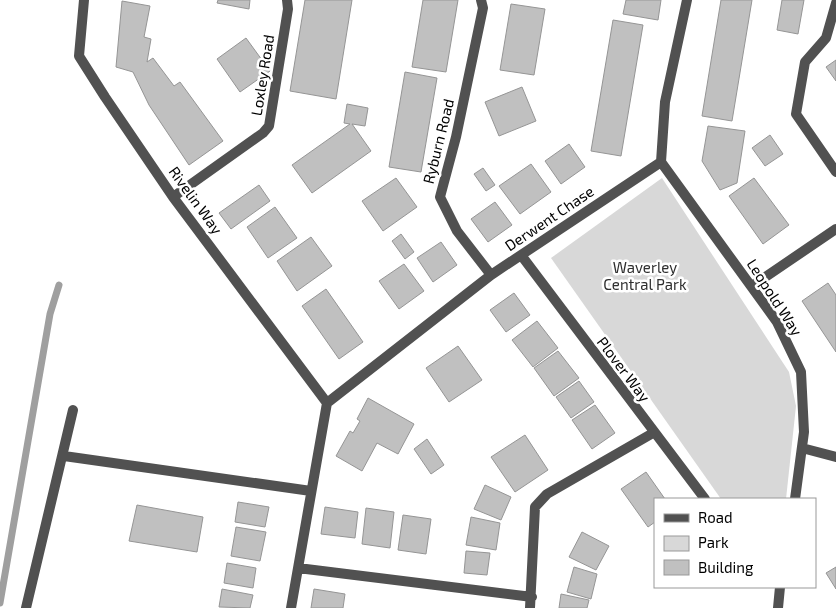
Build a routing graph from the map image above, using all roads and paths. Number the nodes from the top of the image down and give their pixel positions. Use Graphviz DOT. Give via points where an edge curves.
graph roads {
  1 [pos="84,0"];
  2 [pos="287,0"];
  3 [pos="481,0"];
  4 [pos="687,0"];
  5 [pos="836,3"];
  6 [pos="660,162"];
  7 [pos="836,172"];
  8 [pos="174,197"];
  9 [pos="836,229"];
  10 [pos="521,255"];
  11 [pos="491,275"];
  12 [pos="752,286"];
  13 [pos="327,403"];
  14 [pos="73,410"];
  15 [pos="653,433"];
  16 [pos="802,448"];
  17 [pos="64,456"];
  18 [pos="836,457"];
  19 [pos="312,491"];
  20 [pos="703,498"];
  21 [pos="795,498"];
  22 [pos="298,568"];
  23 [pos="778,589"];
  24 [pos="531,603"];
  25 [pos="26,608"];
  26 [pos="291,608"];
  27 [pos="778,608"];
  1 -- 8 [label="street, Rivelin Way" via="79,56"];
  2 -- 8 [label="street, Loxley Road" via="269,126"];
  3 -- 11 [label="street, Ryburn Road" via="484,8 440,197 457,231"];
  4 -- 6 [label="street" via="665,102"];
  5 -- 7 [label="street" via="826,38 805,62 796,114"];
  6 -- 10 [label="street, Derwent Chase"];
  6 -- 12 [label="street, Leopold Way"];
  8 -- 13 [label="street, Rivelin Way"];
  9 -- 12 [label="street"];
  10 -- 11 [label="street, Derwent Chase"];
  10 -- 15 [label="street, Plover Way"];
  11 -- 13 [label="street, Derwent Chase"];
  12 -- 16 [label="street, Leopold Way" via="777,322 801,372"];
  13 -- 19 [label="street"];
  14 -- 17 [label="street"];
  15 -- 20 [label="street, Plover Way"];
  15 -- 24 [label="street" via="548,494 535,507"];
  16 -- 18 [label="street"];
  16 -- 21 [label="street, Leopold Way"];
  17 -- 19 [label="street"];
  17 -- 25 [label="street"];
  19 -- 22 [label="street"];
  22 -- 24 [label="street"];
  22 -- 26 [label="street"];
  23 -- 27 [label="street"];
}
